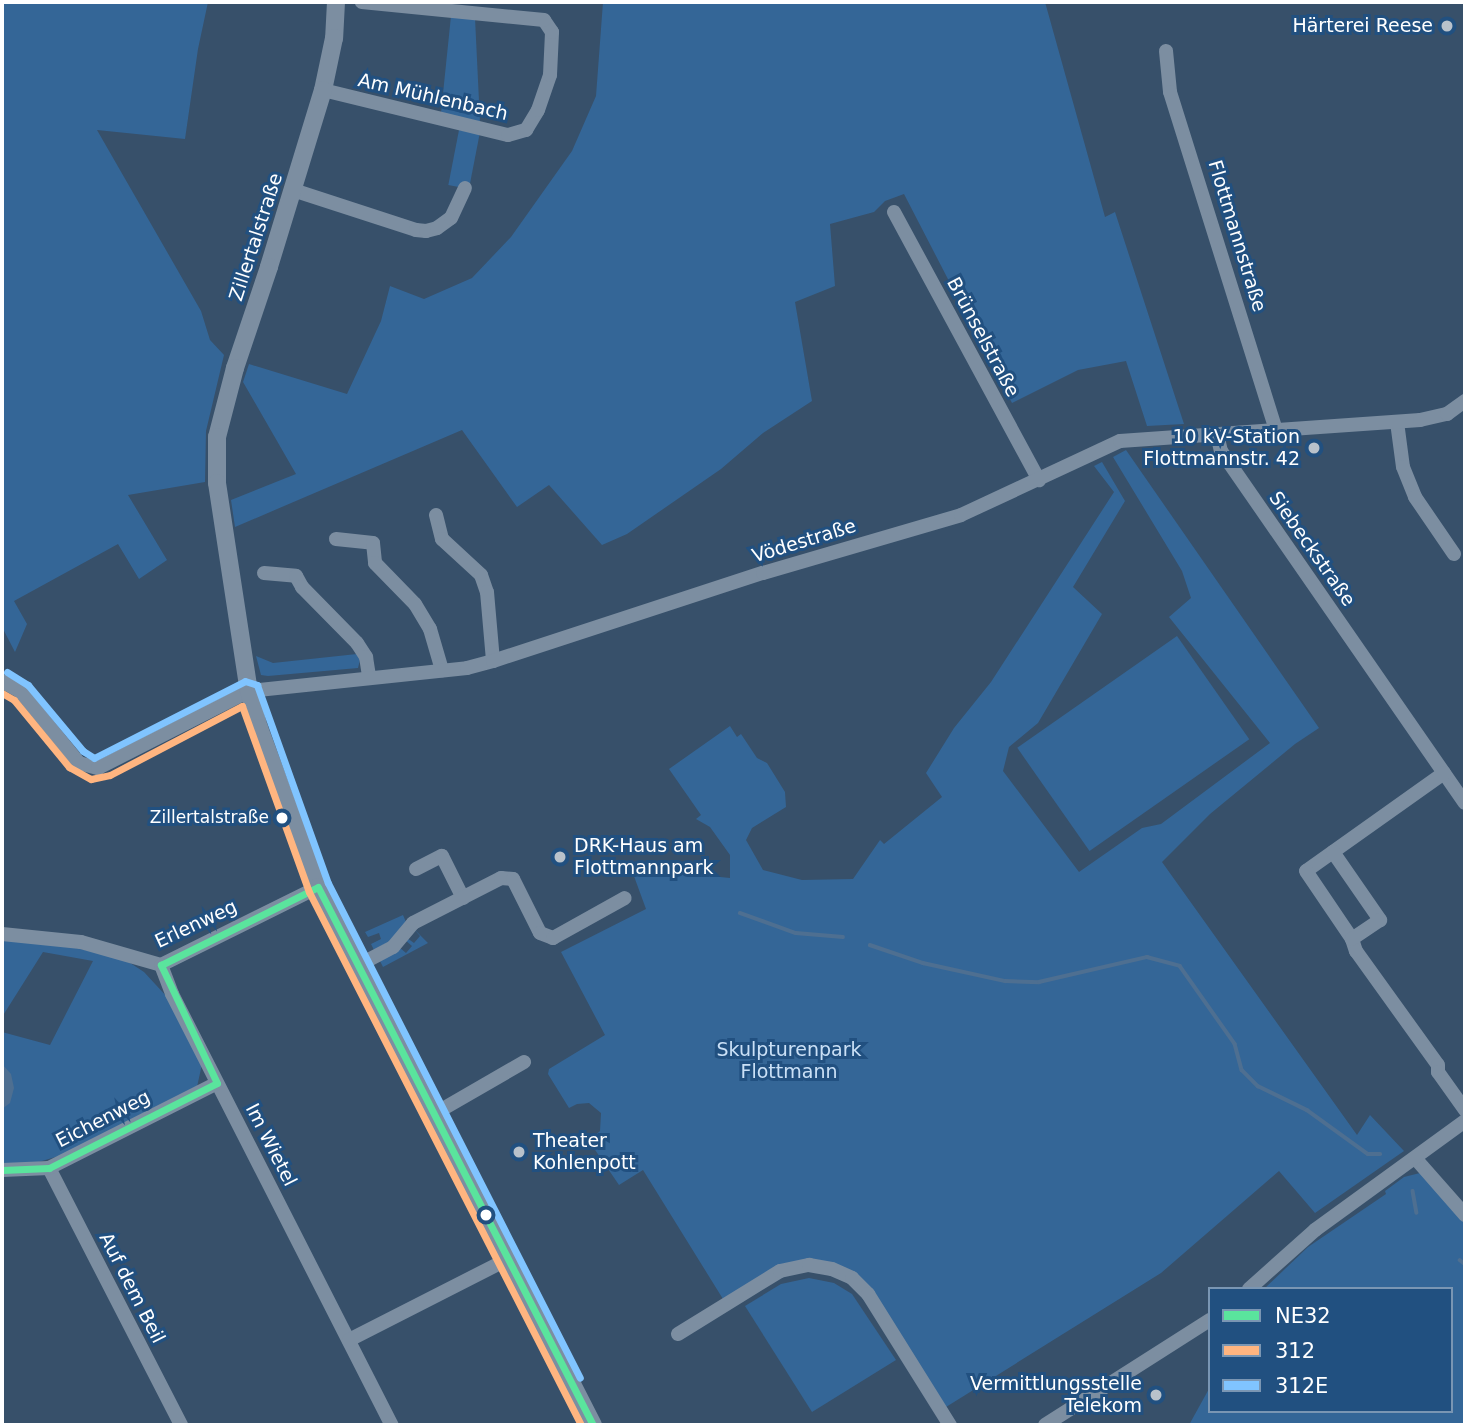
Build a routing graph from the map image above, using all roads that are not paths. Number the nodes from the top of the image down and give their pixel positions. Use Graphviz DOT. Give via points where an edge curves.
graph roads {
  1 [pos="336,2"];
  2 [pos="362,2"];
  3 [pos="1166,51"];
  4 [pos="323,90"];
  5 [pos="465,188"];
  6 [pos="293,190"];
  7 [pos="894,212"];
  8 [pos="1465,401"];
  9 [pos="1397,422"];
  10 [pos="1276,431"];
  11 [pos="1217,434"];
  12 [pos="1039,480"];
  13 [pos="436,516"];
  14 [pos="336,539"];
  15 [pos="1454,554"];
  16 [pos="264,573"];
  17 [pos="494,662"];
  18 [pos="442,670"];
  19 [pos="369,677"];
  20 [pos="2,681"];
  21 [pos="249,691"];
  22 [pos="1444,773"];
  23 [pos="1465,803"];
  24 [pos="1333,852"];
  25 [pos="416,869"];
  26 [pos="318,887"];
  27 [pos="463,898"];
  28 [pos="625,898"];
  29 [pos="2,934"];
  30 [pos="1352,939"];
  31 [pos="161,965"];
  32 [pos="357,966"];
  33 [pos="524,1062"];
  34 [pos="217,1083"];
  35 [pos="1465,1111"];
  36 [pos="434,1114"];
  37 [pos="1465,1121"];
  38 [pos="1415,1158"];
  39 [pos="49,1168"];
  40 [pos="2,1170"];
  41 [pos="1465,1215"];
  42 [pos="508,1259"];
  43 [pos="1252,1287"];
  44 [pos="1208,1321"];
  45 [pos="678,1334"];
  46 [pos="349,1340"];
  47 [pos="181,1425"];
  48 [pos="392,1425"];
  49 [pos="593,1425"];
  50 [pos="950,1425"];
  51 [pos="1045,1425"];
  1 -- 4 [label="street, Zillertalstraße"];
  2 -- 4 [label="street, Am Mühlenbach" via="544,20 552,32 550,75 538,110 526,130 508,135"];
  3 -- 10 [label="street, Flottmannstraße" via="1170,92"];
  4 -- 6 [label="street, Zillertalstraße"];
  5 -- 6 [label="street" via="451,218 426,231"];
  6 -- 21 [label="street, Zillertalstraße" via="234,368 215,452"];
  7 -- 12 [label="street, Brünselstraße"];
  8 -- 9 [label="street" via="1432,419"];
  9 -- 10 [label="street"];
  9 -- 15 [label="street" via="1403,467 1415,497"];
  10 -- 11 [label="street"];
  11 -- 12 [label="street, Vödestraße" via="1120,441"];
  11 -- 22 [label="street, Siebeckstraße" via="1221,451"];
  12 -- 17 [label="street, Vödestraße" via="961,515 763,573"];
  13 -- 17 [label="street" via="442,539 481,575"];
  14 -- 18 [label="street" via="373,543 375,563 415,604 430,629"];
  16 -- 19 [label="street" via="296,576 357,643 366,657"];
  17 -- 18 [label="street, Vödestraße"];
  18 -- 19 [label="street, Vödestraße"];
  19 -- 21 [label="street, Vödestraße"];
  20 -- 21 [label="street, Vödestraße" via="21,692 75,760 92,769"];
  21 -- 26 [label="street"];
  22 -- 23 [label="street, Siebeckstraße"];
  22 -- 24 [label="street"];
  24 -- 30 [label="street" via="1306,871"];
  24 -- 30 [label="street" via="1380,920"];
  25 -- 27 [label="street" via="442,856"];
  26 -- 31 [label="street, Erlenweg"];
  26 -- 32 [label="street"];
  27 -- 28 [label="street" via="501,878 513,879 540,933 553,938"];
  27 -- 32 [label="street" via="413,923 393,947"];
  29 -- 31 [label="street, Erlenweg" via="81,942"];
  30 -- 35 [label="street"];
  31 -- 34 [label="street, Im Wietel"];
  32 -- 36 [label="street"];
  33 -- 36 [label="street"];
  34 -- 39 [label="street, Eichenweg"];
  34 -- 46 [label="street, Im Wietel"];
  36 -- 42 [label="street"];
  37 -- 38 [label="street"];
  38 -- 41 [label="street"];
  38 -- 43 [label="street" via="1315,1230"];
  39 -- 40 [label="street, Eichenweg"];
  39 -- 47 [label="street, Auf dem Beil"];
  42 -- 46 [label="street"];
  42 -- 49 [label="street"];
  44 -- 51 [label="street"];
  45 -- 50 [label="street" via="780,1272 809,1265 832,1269 852,1278 869,1294"];
  46 -- 48 [label="street, Im Wietel"];
}
